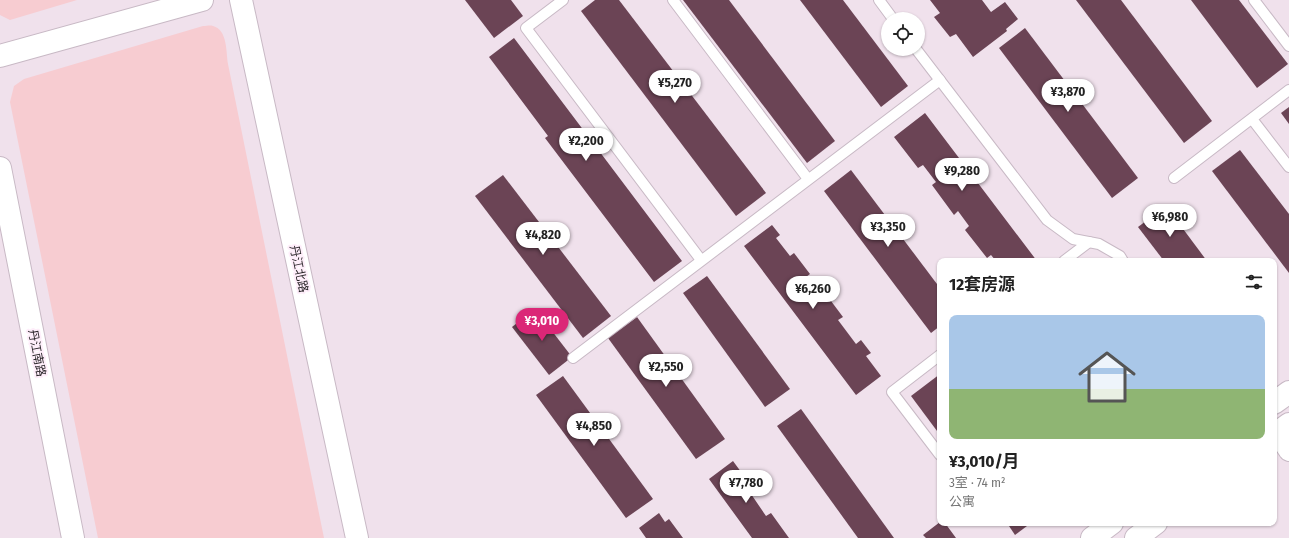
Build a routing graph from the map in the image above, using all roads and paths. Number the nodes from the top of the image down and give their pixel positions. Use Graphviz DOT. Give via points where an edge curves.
graph roads {
  1 [pos="202,0"];
  2 [pos="241,0"];
  3 [pos="563,0"];
  4 [pos="673,0"];
  5 [pos="879,0"];
  6 [pos="1254,0"];
  7 [pos="888,12"];
  8 [pos="1289,46"];
  9 [pos="0,56"];
  10 [pos="921,56"];
  11 [pos="940,80"];
  12 [pos="1289,90"];
  13 [pos="1252,119"];
  14 [pos="1289,167"];
  15 [pos="0,168"];
  16 [pos="1174,178"];
  17 [pos="808,179"];
  18 [pos="1089,242"];
  19 [pos="1068,258"];
  20 [pos="1121,258"];
  21 [pos="702,260"];
  22 [pos="937,357"];
  23 [pos="573,358"];
  24 [pos="1289,392"];
  25 [pos="1277,401"];
  26 [pos="937,451"];
  27 [pos="1108,526"];
  28 [pos="1152,526"];
  29 [pos="73,538"];
  30 [pos="357,538"];
  31 [pos="1092,538"];
  32 [pos="1136,538"];
  1 -- 9 [label="main road"];
  2 -- 30 [label="main road, 丹江北路"];
  3 -- 21 [label="lane" via="526,28"];
  4 -- 17 [label="lane"];
  5 -- 7 [label="lane"];
  6 -- 8 [label="lane"];
  10 -- 11 [label="lane"];
  11 -- 17 [label="lane"];
  11 -- 18 [label="lane" via="1047,220 1073,239"];
  12 -- 13 [label="lane"];
  13 -- 14 [label="lane"];
  13 -- 16 [label="lane"];
  15 -- 29 [label="main road, 丹江南路"];
  17 -- 21 [label="lane"];
  18 -- 19 [label="lane"];
  18 -- 20 [label="lane" via="1099,244"];
  21 -- 23 [label="lane"];
  22 -- 26 [label="lane" via="892,392"];
  24 -- 25 [label="main road"];
  27 -- 31 [label="main road"];
  28 -- 32 [label="main road"];
}
